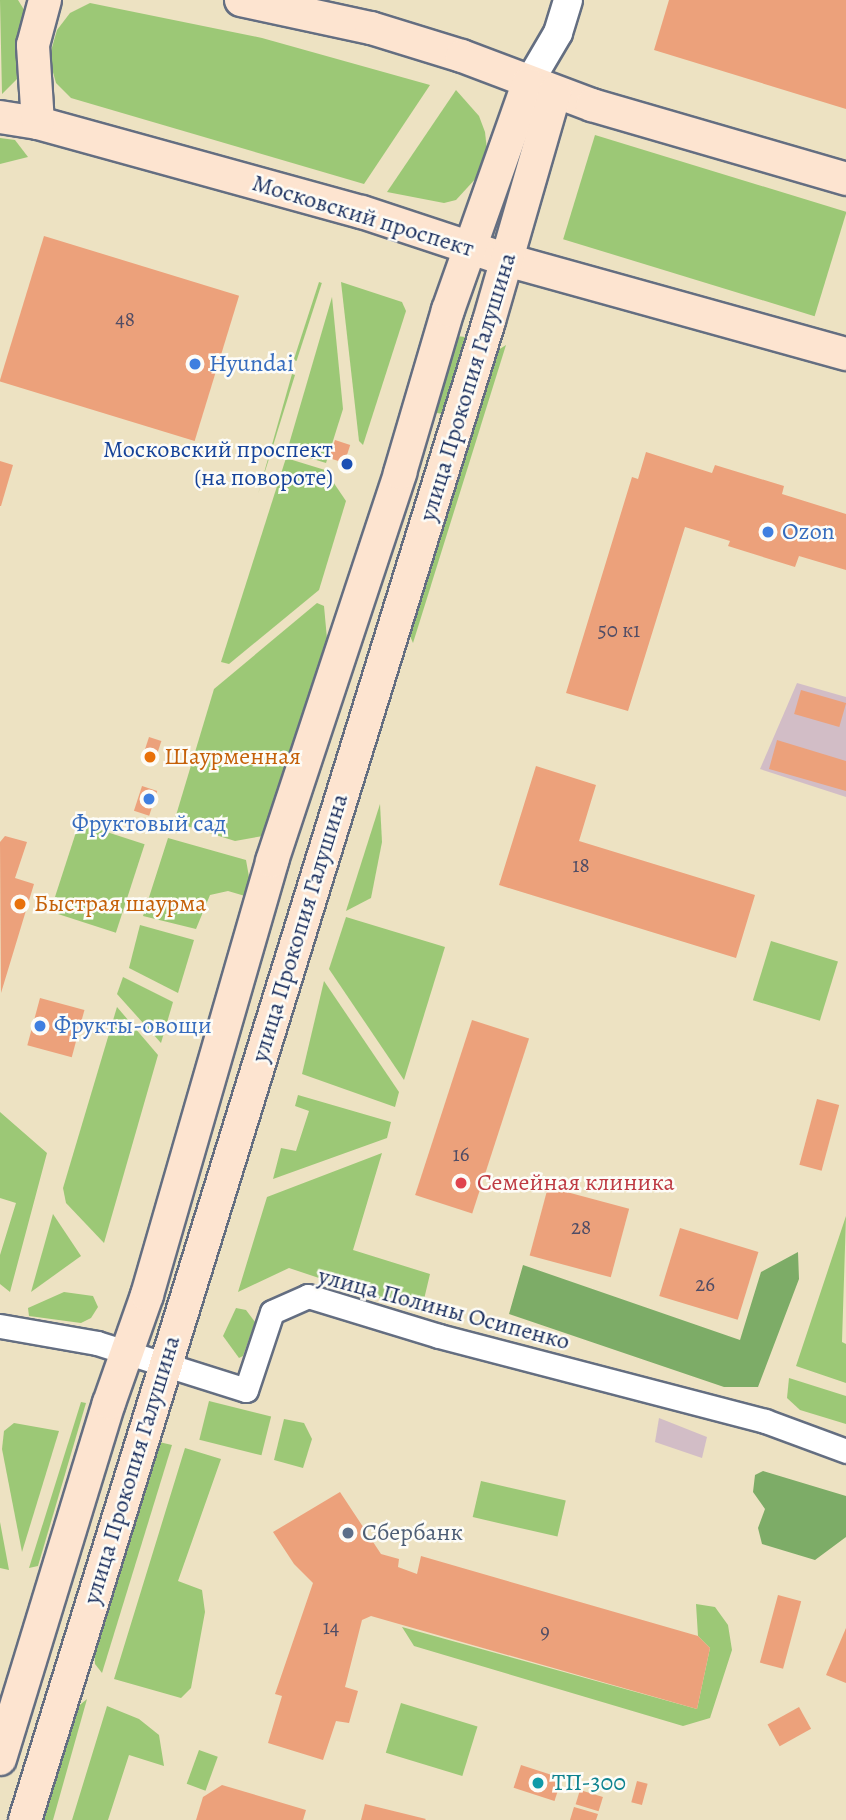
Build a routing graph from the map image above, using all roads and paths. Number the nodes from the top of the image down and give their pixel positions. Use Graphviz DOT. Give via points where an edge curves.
graph roads {
  1 [pos="45,0"];
  2 [pos="241,0"];
  3 [pos="568,0"];
  4 [pos="541,88"];
  5 [pos="0,117"];
  6 [pos="38,123"];
  7 [pos="846,180"];
  8 [pos="469,248"];
  9 [pos="507,261"];
  10 [pos="846,354"];
  11 [pos="0,1326"];
  12 [pos="125,1354"];
  13 [pos="166,1368"];
  14 [pos="846,1451"];
  15 [pos="0,1759"];
  16 [pos="25,1820"];
  1 -- 6 [label="main road" via="33,45"];
  2 -- 4 [label="main road" via="371,28 462,56"];
  3 -- 4 [label="street, улица Прокопия Галушина"];
  4 -- 7 [label="main road"];
  4 -- 8 [label="main road, улица Прокопия Галушина"];
  4 -- 9 [label="main road, улица Прокопия Галушина"];
  5 -- 6 [label="main road, Московский проспект"];
  6 -- 8 [label="main road, Московский проспект" via="362,212"];
  8 -- 9 [label="main road, Московский проспект"];
  8 -- 12 [label="main road, улица Прокопия Галушина" via="272,861 147,1295"];
  9 -- 10 [label="main road, Московский проспект"];
  9 -- 13 [label="main road, улица Прокопия Галушина"];
  11 -- 12 [label="street, улица Полины Осипенко" via="97,1343"];
  12 -- 13 [label="street, улица Полины Осипенко"];
  12 -- 15 [label="main road, улица Прокопия Галушина"];
  13 -- 14 [label="street, улица Полины Осипенко" via="246,1390 272,1312 308,1296 439,1336 765,1422"];
  13 -- 16 [label="main road, улица Прокопия Галушина"];
}
